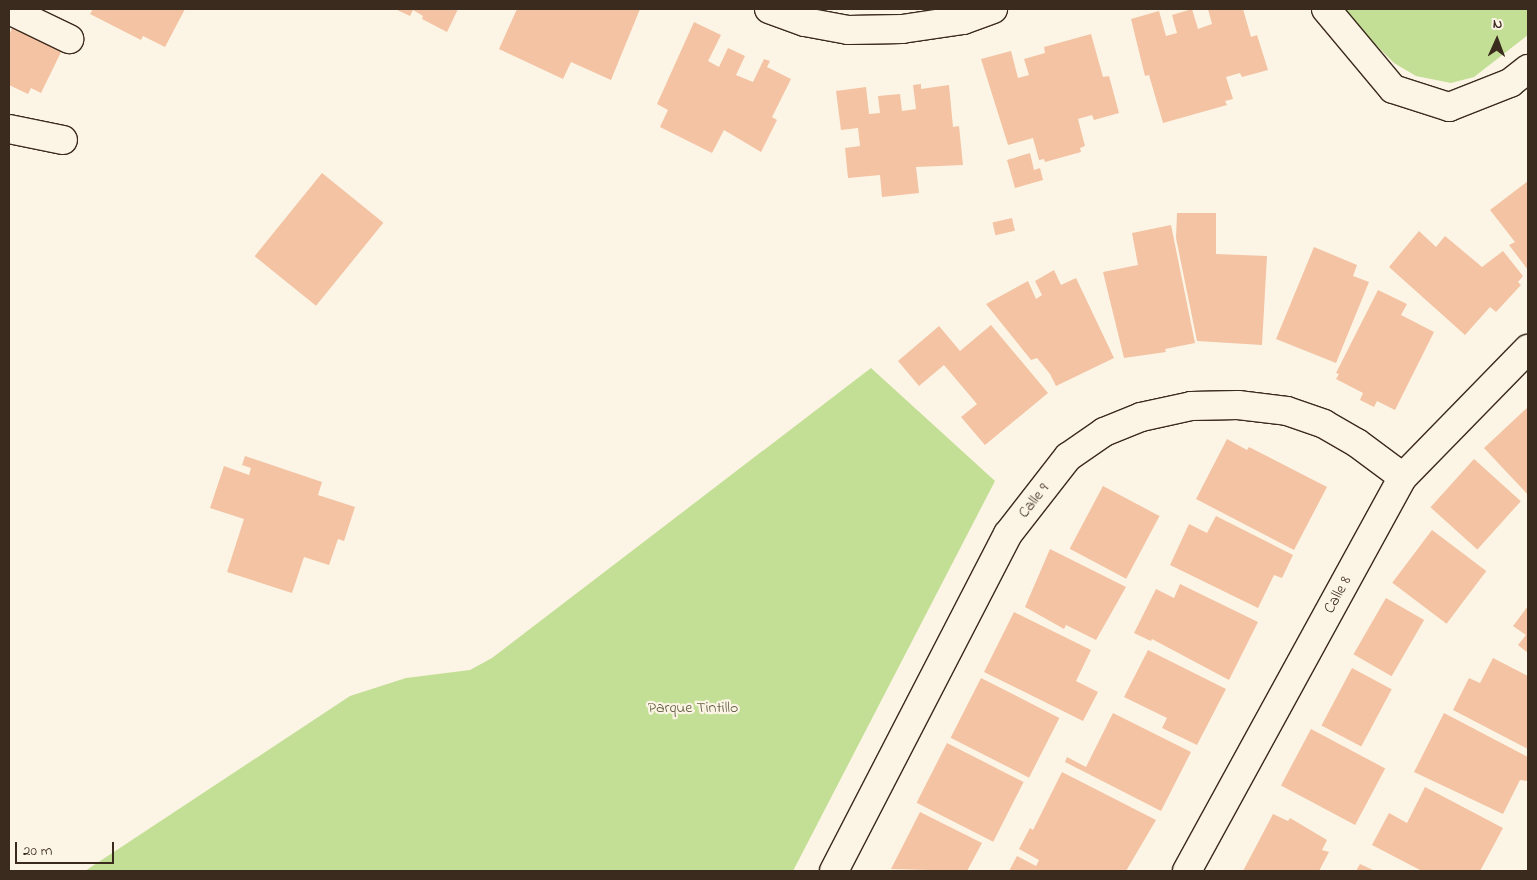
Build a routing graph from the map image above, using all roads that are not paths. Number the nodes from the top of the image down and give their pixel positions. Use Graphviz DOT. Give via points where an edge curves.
graph roads {
  1 [pos="769,9"];
  2 [pos="993,9"];
  3 [pos="1326,9"];
  4 [pos="9,10"];
  5 [pos="69,39"];
  6 [pos="1528,69"];
  7 [pos="9,129"];
  8 [pos="63,140"];
  9 [pos="1528,349"];
  10 [pos="1403,477"];
  11 [pos="834,871"];
  12 [pos="1187,871"];
  1 -- 2 [label="street" via="805,22 848,30 902,29 964,20"];
  3 -- 6 [label="street" via="1393,89 1449,107 1510,83"];
  4 -- 5 [label="street"];
  7 -- 8 [label="street"];
  9 -- 10 [label="street, Calle 8"];
  10 -- 11 [label="street, Calle 9" via="1341,434 1287,411 1238,405 1191,406 1141,417 1104,432 1068,457 1008,534"];
  10 -- 12 [label="street, Calle 8"];
}
